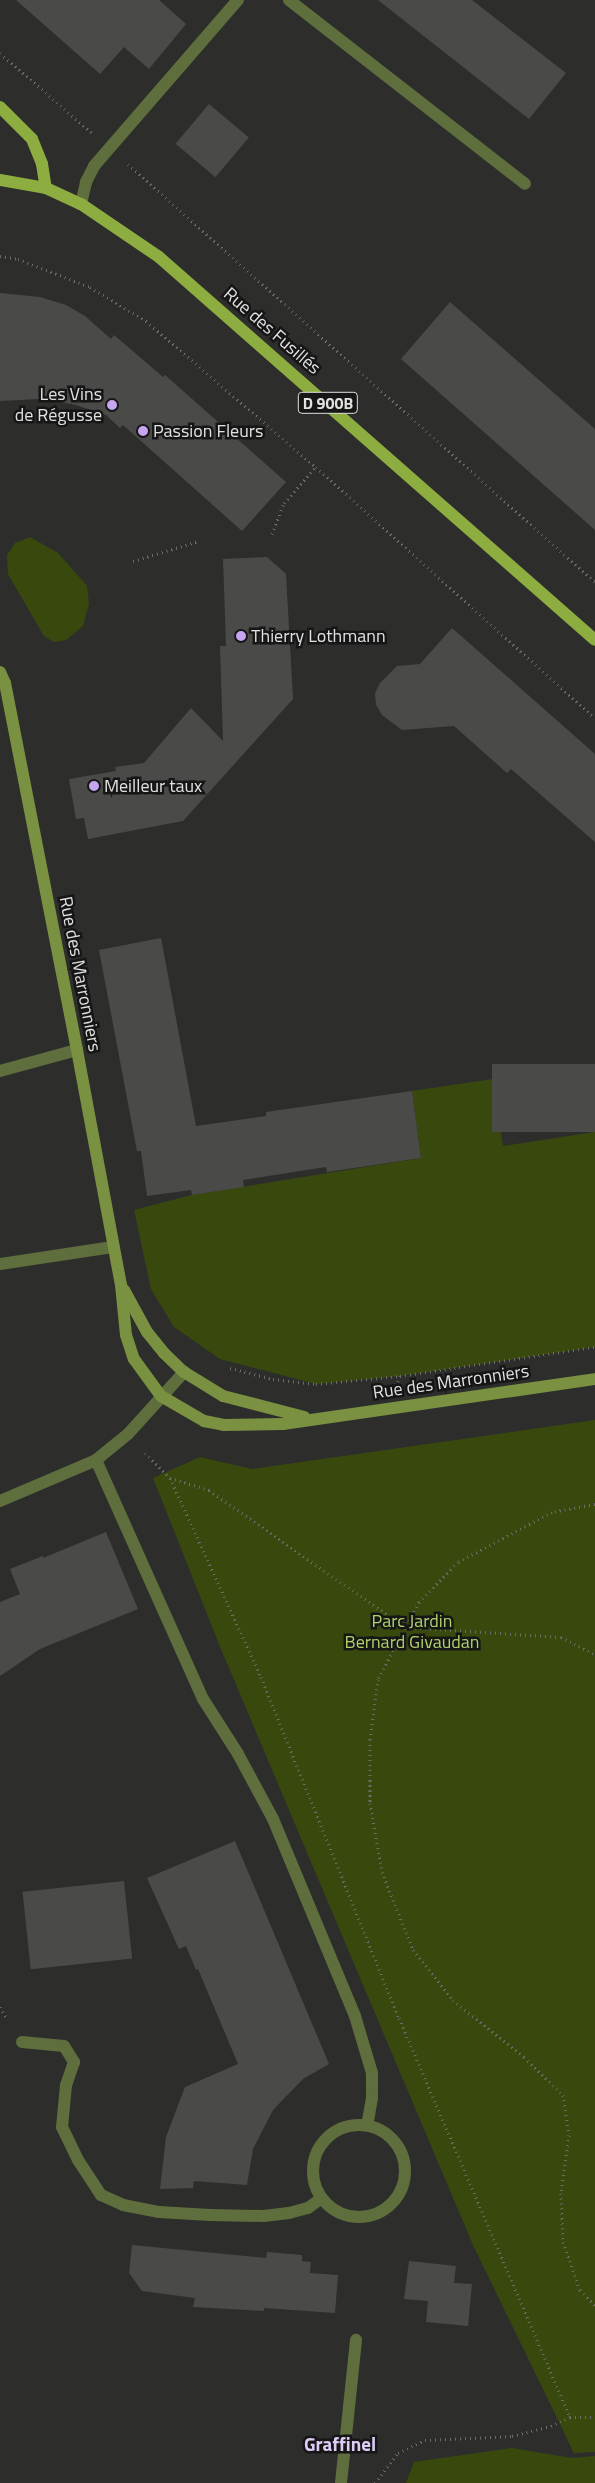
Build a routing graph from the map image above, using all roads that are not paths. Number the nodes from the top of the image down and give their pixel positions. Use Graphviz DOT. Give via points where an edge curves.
graph roads {
  1 [pos="238,0"];
  2 [pos="289,0"];
  3 [pos="0,107"];
  4 [pos="0,180"];
  5 [pos="525,184"];
  6 [pos="46,188"];
  7 [pos="81,204"];
  8 [pos="595,640"];
  9 [pos="0,672"];
  10 [pos="77,1050"];
  11 [pos="0,1071"];
  12 [pos="113,1248"];
  13 [pos="0,1264"];
  14 [pos="121,1285"];
  15 [pos="184,1372"];
  16 [pos="595,1379"];
  17 [pos="161,1396"];
  18 [pos="312,1418"];
  19 [pos="96,1460"];
  20 [pos="0,1501"];
  21 [pos="22,2042"];
  22 [pos="367,2125"];
  23 [pos="322,2198"];
  24 [pos="356,2340"];
  25 [pos="341,2483"];
  1 -- 7 [label="street" via="94,166"];
  2 -- 5 [label="street"];
  3 -- 6 [label="main road" via="32,139 42,164"];
  4 -- 6 [label="main road, Rue des Fusillés"];
  6 -- 7 [label="main road, Rue des Fusillés / D 900B"];
  7 -- 8 [label="main road, Rue des Fusillés / D 900B" via="159,256 214,302"];
  9 -- 10 [label="street, Rue des Marronniers" via="5,683"];
  10 -- 11 [label="street"];
  10 -- 12 [label="street, Rue des Marronniers"];
  12 -- 13 [label="street"];
  12 -- 14 [label="street, Rue des Marronniers"];
  14 -- 15 [label="street, Rue des Marronniers" via="147,1332"];
  14 -- 17 [label="street, Rue des Marronniers" via="126,1335 134,1359"];
  15 -- 17 [label="street"];
  15 -- 18 [label="street, Rue des Marronniers" via="223,1396"];
  16 -- 18 [label="street, Rue des Marronniers"];
  17 -- 18 [label="street, Rue des Marronniers" via="204,1421 224,1425 283,1424"];
  17 -- 19 [label="street" via="128,1434"];
  19 -- 20 [label="street"];
  19 -- 22 [label="street" via="203,1699 238,1754 273,1819 355,2016 372,2073"];
  21 -- 23 [label="street" via="64,2046 74,2062 66,2086 62,2127 101,2196 123,2205 160,2212 228,2215 289,2213 308,2208"];
  22 -- 23 [label="street" via="348,2126 332,2133 320,2146 313,2163 314,2182"];
  22 -- 23 [label="street" via="384,2131 397,2143 405,2160 405,2178 399,2195 387,2209 370,2216 352,2217 335,2210"];
  24 -- 25 [label="street"];
}
